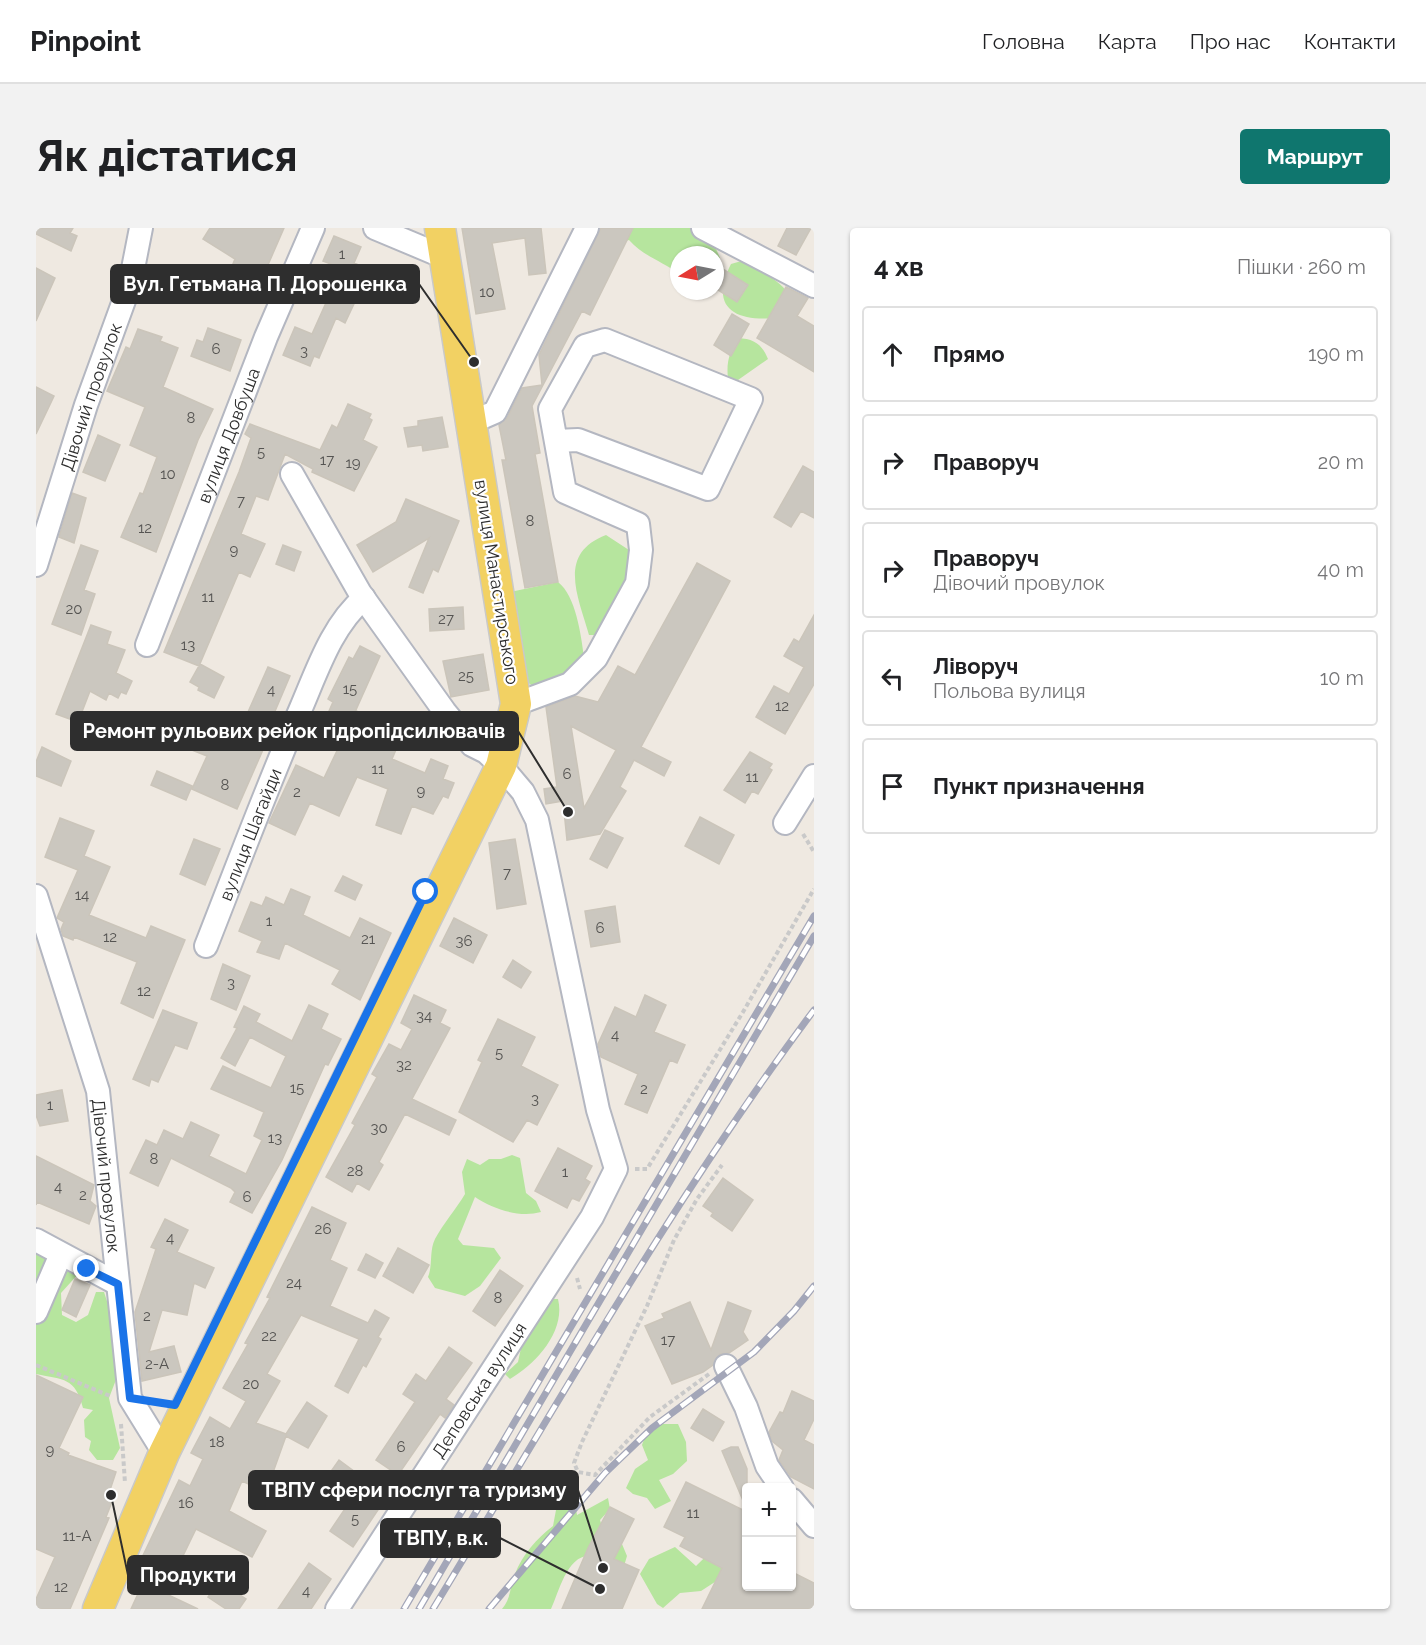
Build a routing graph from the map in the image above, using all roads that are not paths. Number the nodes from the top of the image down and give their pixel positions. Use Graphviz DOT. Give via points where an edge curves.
graph roads {
  1 [pos="141,228"];
  2 [pos="313,228"];
  3 [pos="375,228"];
  4 [pos="587,228"];
  5 [pos="716,231"];
  6 [pos="442,242"];
  7 [pos="814,285"];
  8 [pos="472,422"];
  9 [pos="556,441"];
  10 [pos="292,474"];
  11 [pos="36,565"];
  12 [pos="364,598"];
  13 [pos="147,645"];
  14 [pos="516,704"];
  15 [pos="501,766"];
  16 [pos="814,776"];
  17 [pos="785,824"];
  18 [pos="36,896"];
  19 [pos="43,943"];
  20 [pos="206,946"];
  21 [pos="36,1240"];
  22 [pos="61,1254"];
  23 [pos="118,1284"];
  24 [pos="36,1312"];
  25 [pos="726,1366"];
  26 [pos="164,1453"];
  27 [pos="778,1483"];
  28 [pos="796,1505"];
  29 [pos="814,1526"];
  30 [pos="98,1609"];
  31 [pos="337,1609"];
  1 -- 11 [label="street, Дівочий провулок" via="130,284 86,405"];
  2 -- 13 [label="street, вулиця Довбуша" via="266,337"];
  3 -- 6 [label="street"];
  4 -- 8 [label="street" via="495,412"];
  5 -- 7 [label="street"];
  6 -- 8 [label="main road, вулиця Манастирського"];
  8 -- 14 [label="main road, вулиця Манастирського"];
  9 -- 9 [label="street" via="578,440 708,489 751,399 605,340 585,346 550,409"];
  9 -- 14 [label="street" via="565,492 638,524 641,550 637,583 596,658 570,684"];
  10 -- 12 [label="street"];
  12 -- 15 [label="street" via="472,745"];
  12 -- 20 [label="street, вулиця Шагайди" via="348,611 322,660 276,765"];
  14 -- 15 [label="main road, вулиця Манастирського"];
  15 -- 26 [label="main road, вулиця Манастирського"];
  15 -- 31 [label="street, Деповська вулиця" via="523,792 537,820 598,1110 616,1169 592,1217"];
  16 -- 17 [label="street"];
  18 -- 19 [label="street, Дівочий провулок"];
  19 -- 23 [label="street, Дівочий провулок" via="98,1091"];
  21 -- 22 [label="street"];
  22 -- 23 [label="street"];
  22 -- 24 [label="street"];
  23 -- 26 [label="street, Дівочий провулок" via="124,1399"];
  25 -- 27 [label="street" via="746,1407 766,1466"];
  26 -- 30 [label="main road, вулиця Манастирського"];
  28 -- 29 [label="street"];
}
